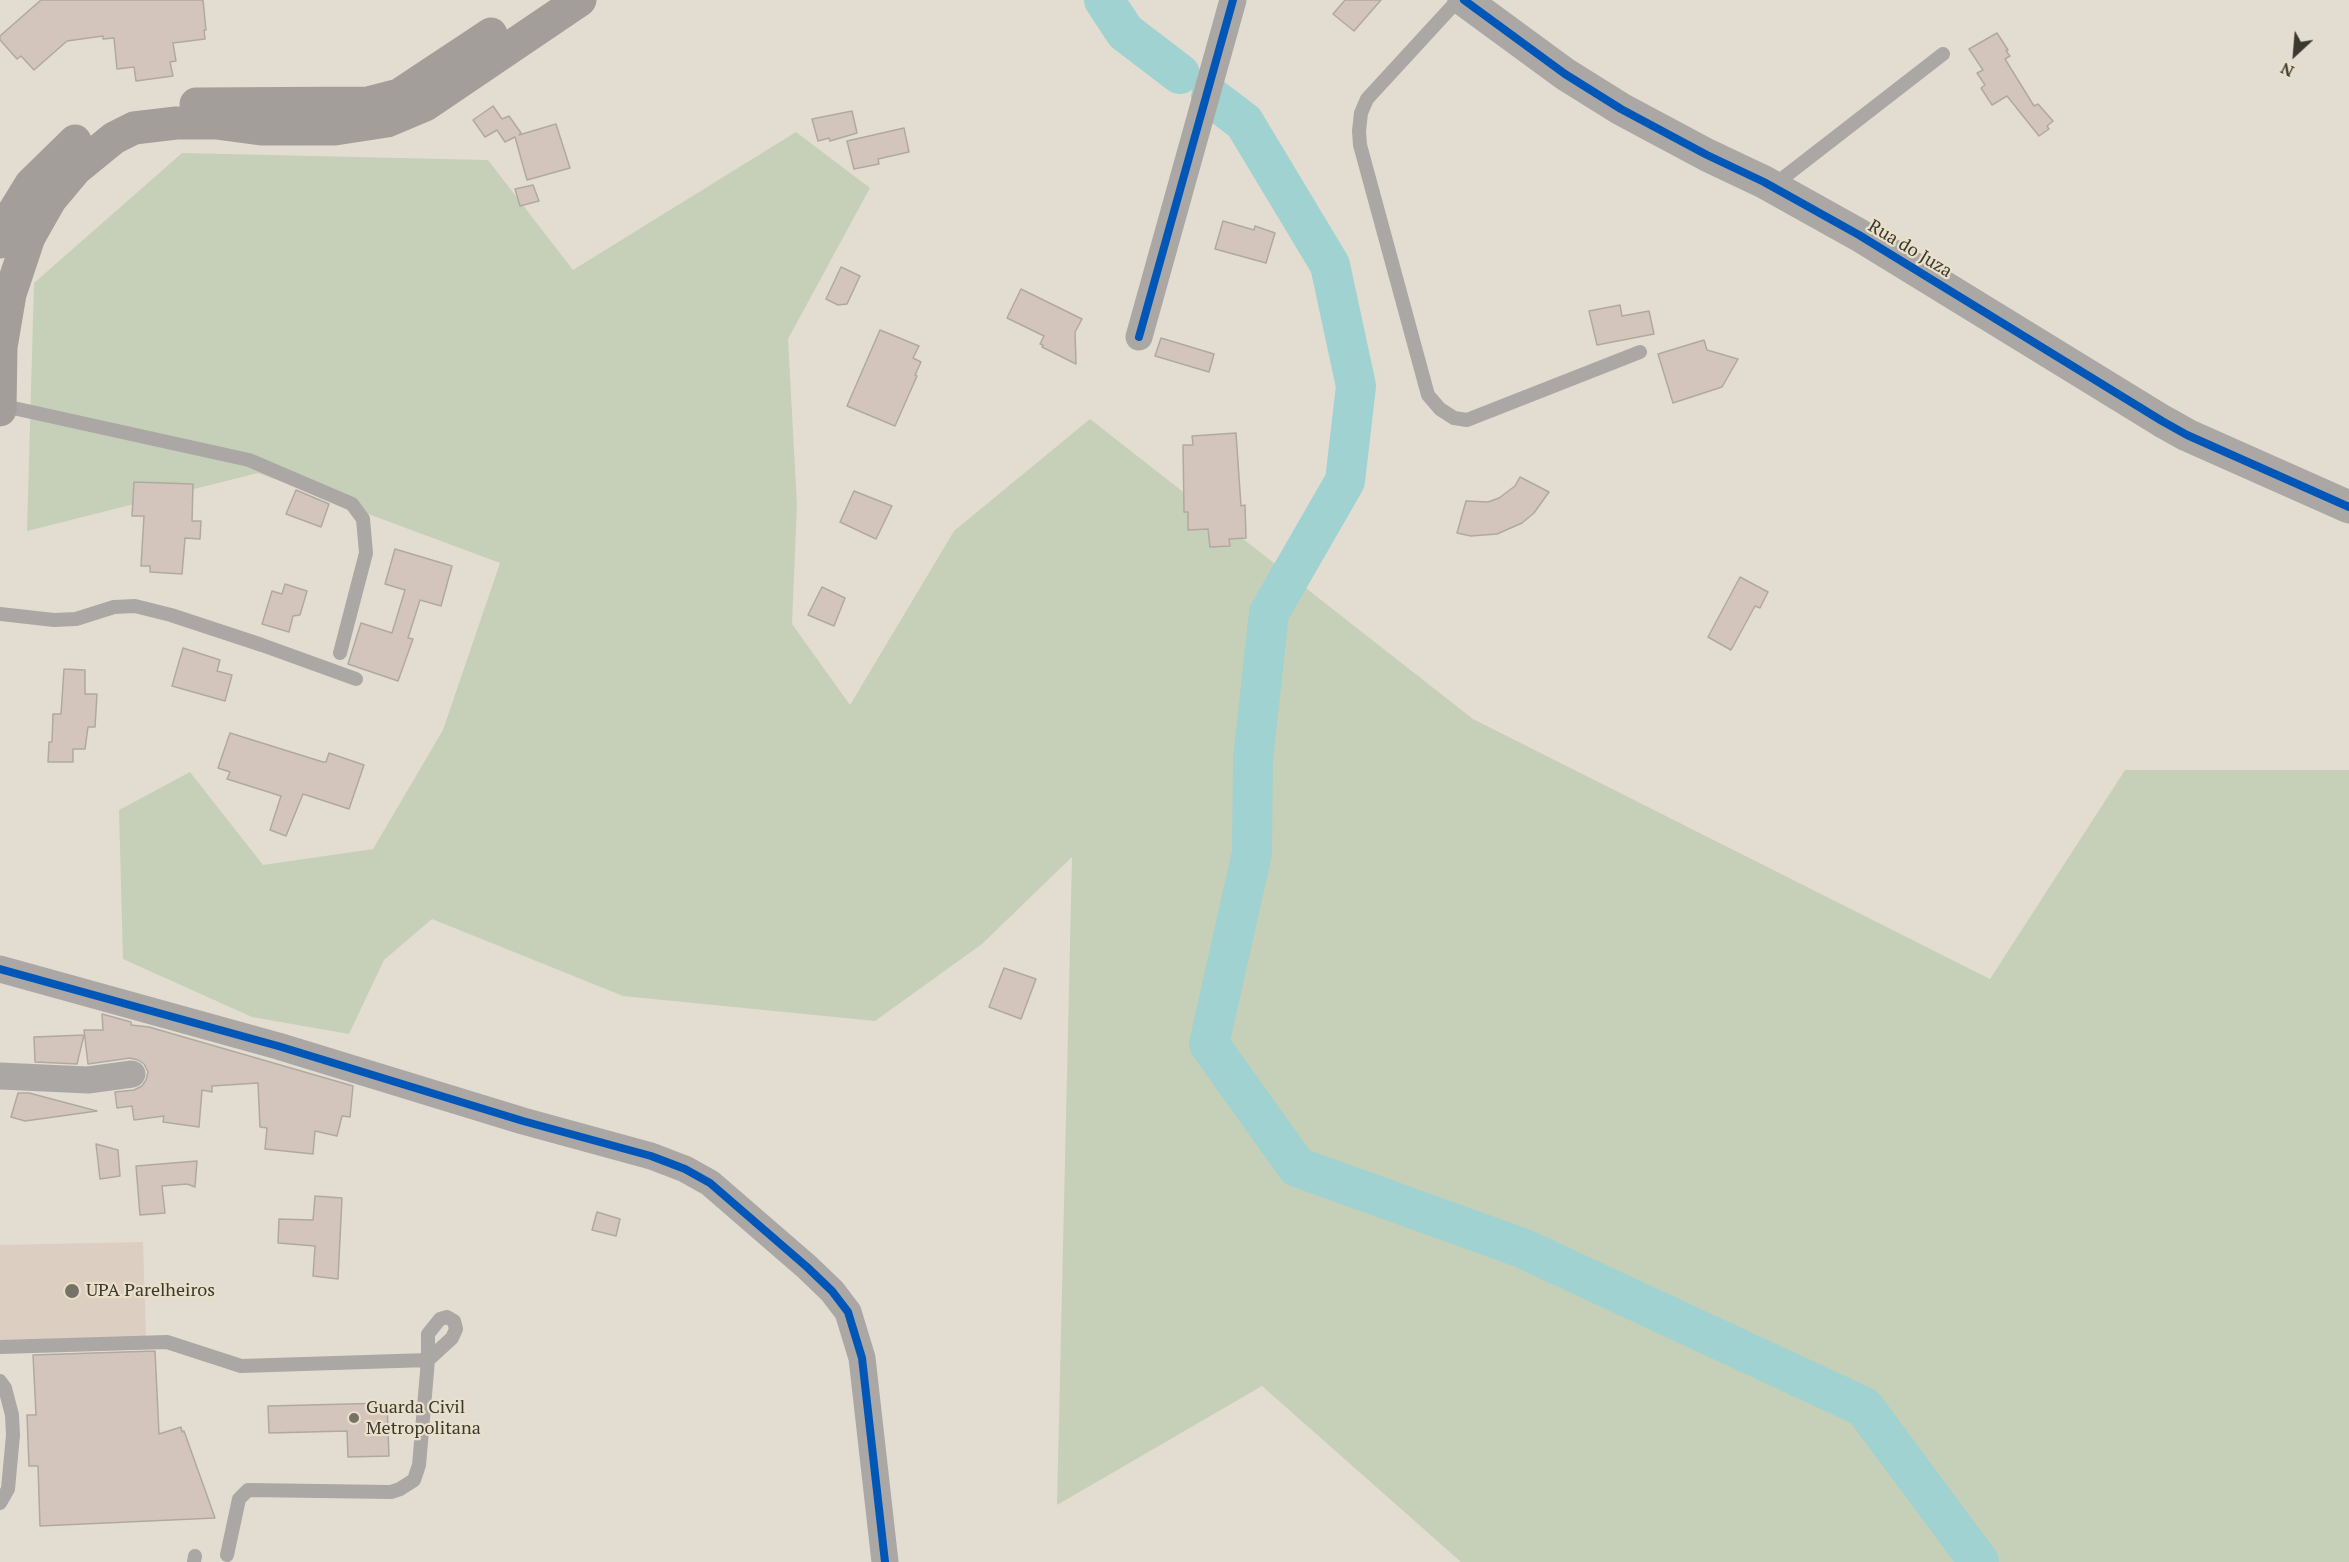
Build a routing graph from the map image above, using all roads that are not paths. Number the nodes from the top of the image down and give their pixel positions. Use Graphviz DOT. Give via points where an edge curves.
graph roads {
  1 [pos="542,0"];
  2 [pos="580,0"];
  3 [pos="1233,0"];
  4 [pos="1458,0"];
  5 [pos="1464,0"];
  6 [pos="1943,54"];
  7 [pos="1772,186"];
  8 [pos="0,242"];
  9 [pos="1139,337"];
  10 [pos="1640,352"];
  11 [pos="0,405"];
  12 [pos="0,410"];
  13 [pos="2349,507"];
  14 [pos="0,614"];
  15 [pos="340,653"];
  16 [pos="356,679"];
  17 [pos="0,969"];
  18 [pos="132,1074"];
  19 [pos="0,1076"];
  20 [pos="0,1347"];
  21 [pos="0,1381"];
  22 [pos="0,1503"];
  23 [pos="227,1555"];
  24 [pos="885,1562"];
  1 -- 8 [label="main road" via="399,95 368,102 154,105 103,120 82,134 31,184 5,226"];
  2 -- 11 [label="main road" via="426,105 387,122 335,129 176,123 134,129 114,138 63,184 29,237 10,294 1,347"];
  3 -- 9 [label="street"];
  4 -- 10 [label="lane" via="1367,99 1359,131 1428,395 1454,418 1467,420"];
  5 -- 7 [label="street, Rua do Juza" via="1565,74 1622,109"];
  6 -- 7 [label="lane"];
  7 -- 13 [label="street, Rua do Juza" via="2187,435"];
  11 -- 12 [label="main road"];
  11 -- 15 [label="lane" via="249,460 352,504 363,519 366,553"];
  14 -- 16 [label="lane" via="76,619 114,607 135,606"];
  17 -- 24 [label="street" via="651,1156 685,1168 710,1183 807,1267 848,1312 862,1358"];
  18 -- 19 [label="street" via="88,1080"];
  20 -- 23 [label="lane" via="167,1342 241,1366 428,1360 419,1465 414,1480 391,1492 248,1490 239,1499"];
  21 -- 22 [label="lane" via="12,1415 14,1435 8,1490"];
}
